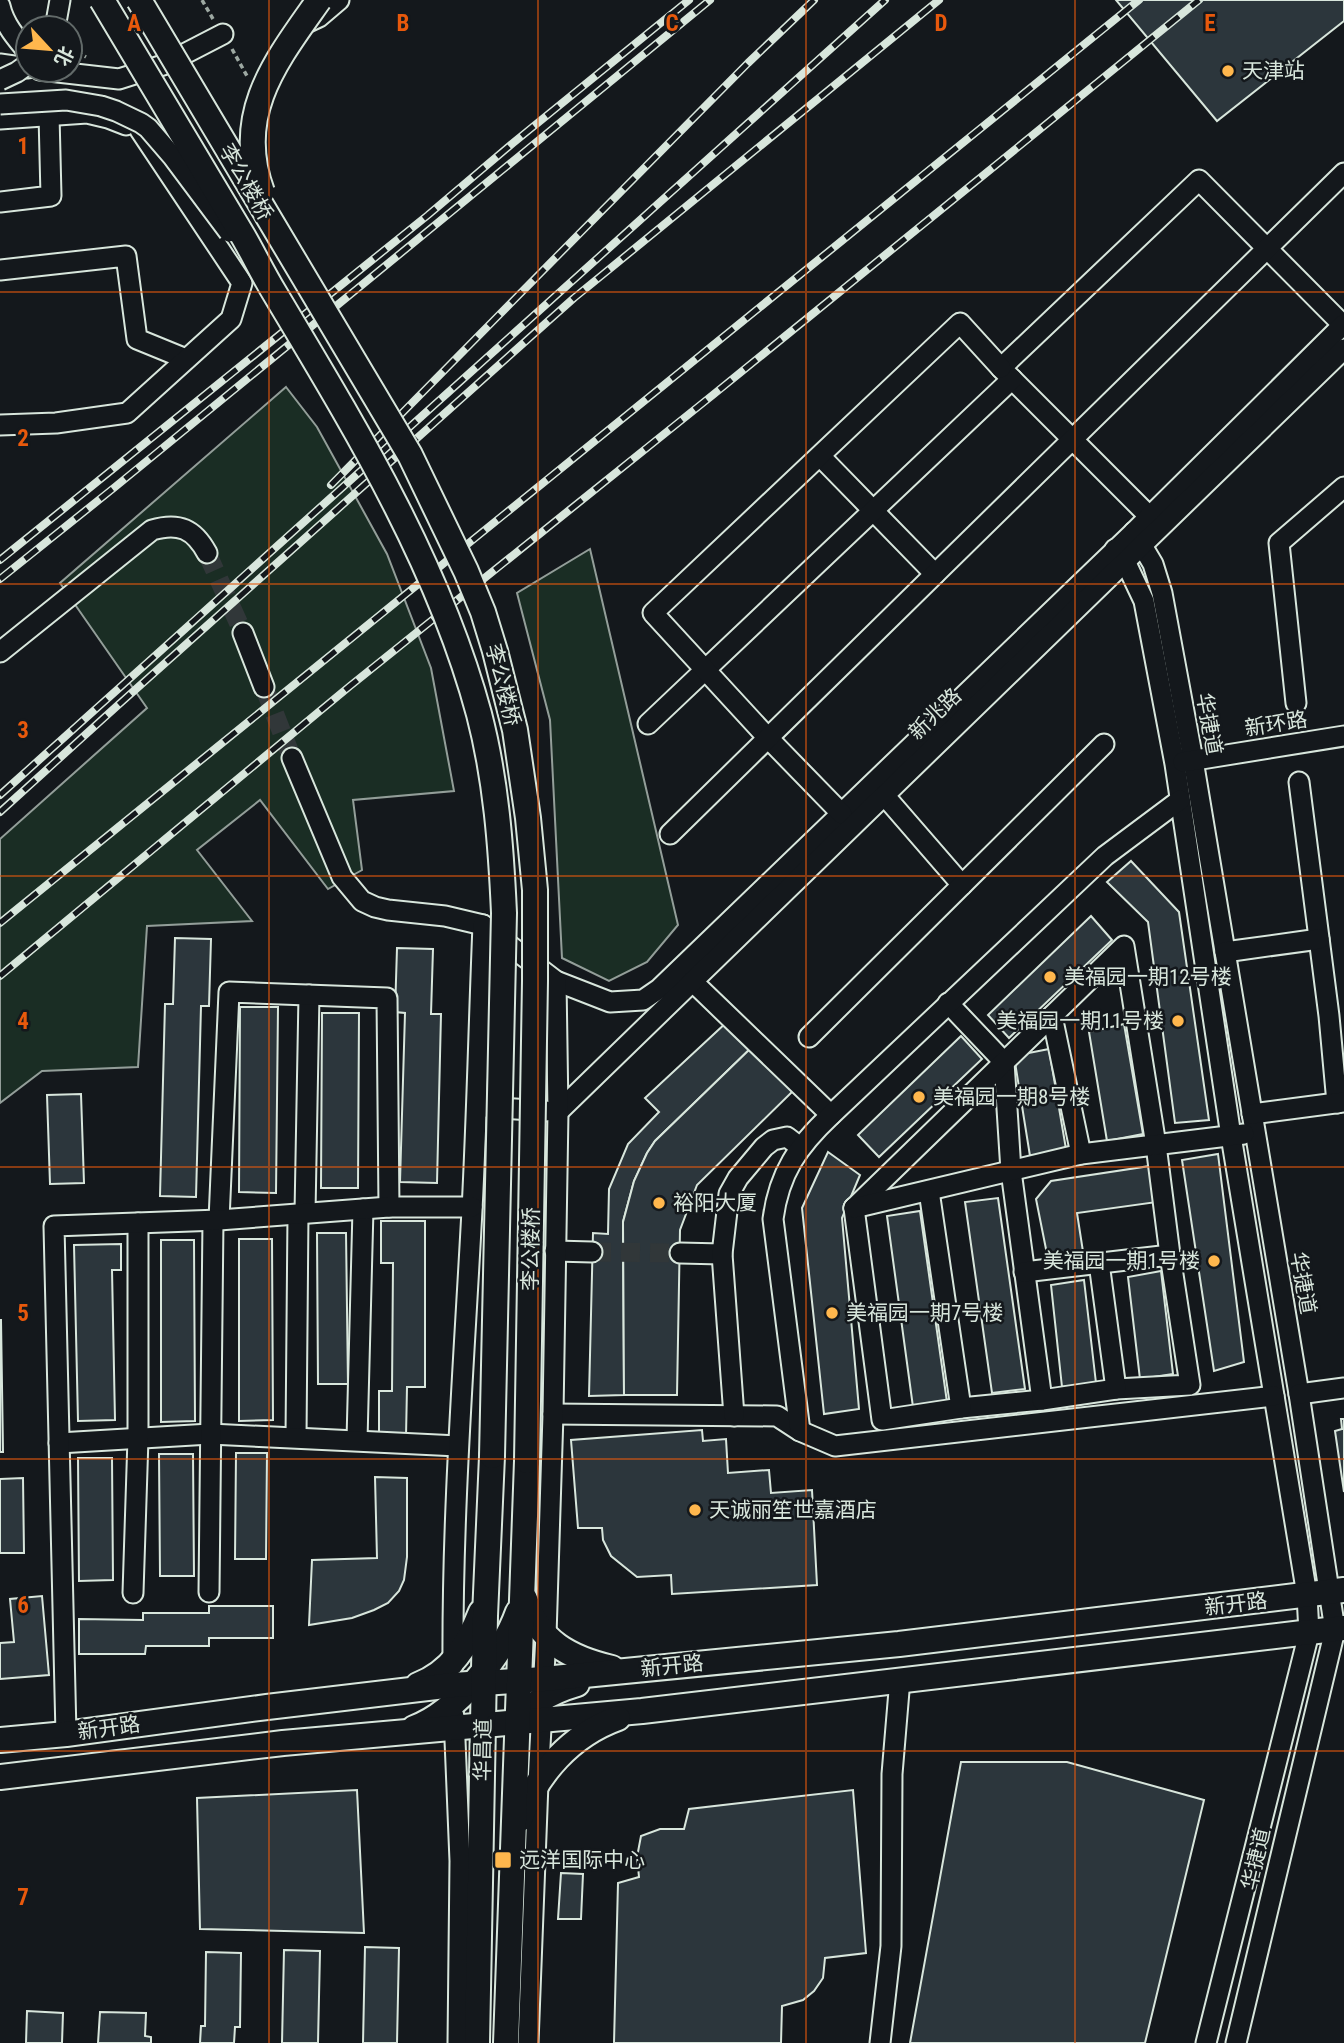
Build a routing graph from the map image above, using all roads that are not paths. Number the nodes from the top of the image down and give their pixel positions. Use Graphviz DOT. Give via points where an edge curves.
graph roads {
  1 [pos="102,0"];
  2 [pos="139,0"];
  3 [pos="319,0"];
  4 [pos="339,0"];
  5 [pos="0,6"];
  6 [pos="303,24"];
  7 [pos="223,34"];
  8 [pos="14,35"];
  9 [pos="84,75"];
  10 [pos="56,84"];
  11 [pos="0,104"];
  12 [pos="86,113"];
  13 [pos="49,115"];
  14 [pos="0,119"];
  15 [pos="140,130"];
  16 [pos="185,157"];
  17 [pos="1344,173"];
  18 [pos="0,202"];
  19 [pos="1266,249"];
  20 [pos="286,251"];
  21 [pos="0,270"];
  22 [pos="272,288"];
  23 [pos="1343,325"];
  24 [pos="1344,349"];
  25 [pos="186,359"];
  26 [pos="1007,373"];
  27 [pos="0,425"];
  28 [pos="1072,440"];
  29 [pos="820,456"];
  30 [pos="1344,487"];
  31 [pos="873,511"];
  32 [pos="1149,516"];
  33 [pos="1138,538"];
  34 [pos="207,553"];
  35 [pos="1120,555"];
  36 [pos="935,574"];
  37 [pos="243,633"];
  38 [pos="0,652"];
  39 [pos="706,671"];
  40 [pos="264,687"];
  41 [pos="1296,703"];
  42 [pos="648,724"];
  43 [pos="1344,736"];
  44 [pos="768,738"];
  45 [pos="1104,744"];
  46 [pos="292,758"];
  47 [pos="1184,762"];
  48 [pos="1298,782"];
  49 [pos="884,795"];
  50 [pos="1180,800"];
  51 [pos="842,814"];
  52 [pos="670,834"];
  53 [pos="962,885"];
  54 [pos="483,925"];
  55 [pos="1319,939"];
  56 [pos="1225,952"];
  57 [pos="556,981"];
  58 [pos="692,981"];
  59 [pos="309,995"];
  60 [pos="948,1003"];
  61 [pos="1336,1015"];
  62 [pos="1052,1016"];
  63 [pos="810,1037"];
  64 [pos="1004,1062"];
  65 [pos="1341,1102"];
  66 [pos="476,1107"];
  67 [pos="558,1112"];
  68 [pos="831,1115"];
  69 [pos="1253,1123"];
  70 [pos="1231,1136"];
  71 [pos="1156,1145"];
  72 [pos="800,1147"];
  73 [pos="1081,1154"];
  74 [pos="1011,1171"];
  75 [pos="929,1191"];
  76 [pos="389,1207"];
  77 [pos="472,1207"];
  78 [pos="854,1208"];
  79 [pos="363,1209"];
  80 [pos="301,1213"];
  81 [pos="216,1220"];
  82 [pos="138,1223"];
  83 [pos="555,1251"];
  84 [pos="592,1252"];
  85 [pos="680,1253"];
  86 [pos="723,1254"];
  87 [pos="1170,1255"];
  88 [pos="1098,1263"];
  89 [pos="1024,1272"];
  90 [pos="1344,1388"];
  91 [pos="1115,1389"];
  92 [pos="1299,1394"];
  93 [pos="1274,1396"];
  94 [pos="1042,1400"];
  95 [pos="961,1408"];
  96 [pos="553,1414"];
  97 [pos="734,1416"];
  98 [pos="800,1431"];
  99 [pos="210,1434"];
  100 [pos="296,1437"];
  101 [pos="138,1438"];
  102 [pos="357,1440"];
  103 [pos="59,1443"];
  104 [pos="458,1446"];
  105 [pos="492,1456"];
  106 [pos="527,1461"];
  107 [pos="209,1592"];
  108 [pos="133,1593"];
  109 [pos="1327,1593"];
  110 [pos="486,1595"];
  111 [pos="524,1595"];
  112 [pos="1339,1629"];
  113 [pos="1309,1633"];
  114 [pos="546,1636"];
  115 [pos="502,1644"];
  116 [pos="634,1670"];
  117 [pos="900,1679"];
  118 [pos="467,1681"];
  119 [pos="535,1692"];
  120 [pos="642,1711"];
  121 [pos="483,1725"];
  122 [pos="454,1728"];
  123 [pos="66,1734"];
  124 [pos="397,1734"];
  125 [pos="0,1740"];
  126 [pos="0,1777"];
  127 [pos="538,1783"];
  128 [pos="482,1837"];
  129 [pos="514,1837"];
  130 [pos="458,2043"];
  131 [pos="477,2043"];
  132 [pos="506,2043"];
  133 [pos="528,2043"];
  134 [pos="880,2043"];
  135 [pos="1206,2043"];
  136 [pos="1236,2043"];
  1 -- 22 [label="main road, 李公楼桥, bridge"];
  2 -- 20 [label="main road, 李公楼桥, bridge"];
  3 -- 20 [label="main road, bridge" via="269,77 253,127 256,176"];
  4 -- 6 [label="street"];
  5 -- 8 [label="street"];
  7 -- 9 [label="street" via="163,65 119,79"];
  10 -- 12 [label="street"];
  11 -- 22 [label="street, bridge" via="66,100 102,106 141,123 173,157"];
  12 -- 13 [label="street"];
  12 -- 15 [label="street"];
  13 -- 14 [label="street"];
  13 -- 18 [label="street" via="51,196"];
  15 -- 16 [label="street"];
  15 -- 25 [label="street" via="242,283 231,319"];
  17 -- 19 [label="street"];
  19 -- 23 [label="street"];
  19 -- 26 [label="street" via="1199,180"];
  19 -- 28 [label="street"];
  20 -- 106 [label="main road, 李公楼桥, bridge" via="404,445 461,560 483,612 515,730 536,929"];
  21 -- 25 [label="street" via="126,256 137,339"];
  22 -- 105 [label="main road, 李公楼桥, bridge" via="344,406 433,581 479,714 487,751 500,839 505,953"];
  23 -- 32 [label="street, 新兆路"];
  24 -- 33 [label="street, 新兆路"];
  25 -- 27 [label="street" via="127,413"];
  26 -- 28 [label="street"];
  26 -- 29 [label="street" via="960,323"];
  26 -- 31 [label="street"];
  28 -- 32 [label="street"];
  28 -- 36 [label="street"];
  29 -- 31 [label="street"];
  29 -- 39 [label="street" via="653,613"];
  30 -- 41 [label="street" via="1279,543"];
  31 -- 36 [label="street"];
  31 -- 39 [label="street"];
  32 -- 33 [label="street, 新兆路"];
  33 -- 35 [label="street, 新兆路"];
  33 -- 47 [label="street, 华捷道" via="1162,593"];
  34 -- 38 [label="street" via="201,542 177,526 152,530"];
  35 -- 47 [label="street, 华捷道" via="1144,601"];
  35 -- 49 [label="street, 新兆路"];
  35 -- 51 [label="street, 新兆路"];
  36 -- 44 [label="street"];
  37 -- 40 [label="street"];
  39 -- 42 [label="street"];
  39 -- 44 [label="street"];
  43 -- 47 [label="street, 新环路"];
  44 -- 51 [label="street"];
  44 -- 52 [label="street"];
  45 -- 53 [label="street"];
  46 -- 54 [label="street" via="342,877 362,901 387,910"];
  47 -- 50 [label="street, 华捷道"];
  47 -- 56 [label="street, 华捷道"];
  48 -- 55 [label="street"];
  49 -- 53 [label="street"];
  49 -- 58 [label="street, 新兆路"];
  50 -- 60 [label="street" via="1105,856"];
  50 -- 70 [label="street, 华捷道"];
  51 -- 57 [label="street, 新兆路" via="643,1000 610,1002"];
  53 -- 63 [label="street"];
  54 -- 57 [label="street, 新兆路"];
  54 -- 66 [label="street"];
  55 -- 56 [label="street"];
  55 -- 61 [label="street"];
  56 -- 69 [label="street, 华捷道"];
  57 -- 67 [label="street"];
  58 -- 67 [label="street, 新兆路"];
  58 -- 68 [label="street"];
  59 -- 76 [label="street" via="387,998"];
  59 -- 80 [label="street"];
  59 -- 81 [label="street" via="229,992"];
  60 -- 64 [label="street"];
  60 -- 68 [label="street"];
  61 -- 65 [label="street"];
  62 -- 64 [label="street"];
  62 -- 71 [label="street" via="1124,946"];
  62 -- 73 [label="street"];
  64 -- 74 [label="street"];
  64 -- 78 [label="street"];
  65 -- 69 [label="street"];
  66 -- 67 [label="street"];
  66 -- 77 [label="street"];
  67 -- 83 [label="street"];
  68 -- 72 [label="street"];
  69 -- 70 [label="street"];
  69 -- 92 [label="street, 华捷道"];
  70 -- 71 [label="street"];
  70 -- 93 [label="street, 华捷道"];
  71 -- 73 [label="street"];
  71 -- 87 [label="street"];
  72 -- 86 [label="street" via="787,1137 773,1139 738,1178 729,1194"];
  72 -- 98 [label="street" via="776,1195 773,1219"];
  73 -- 74 [label="street"];
  74 -- 75 [label="street"];
  74 -- 89 [label="street"];
  75 -- 78 [label="street"];
  75 -- 95 [label="street"];
  76 -- 77 [label="street"];
  76 -- 79 [label="street"];
  77 -- 104 [label="street"];
  78 -- 95 [label="street" via="882,1420"];
  79 -- 80 [label="street"];
  79 -- 102 [label="street"];
  80 -- 81 [label="street"];
  80 -- 100 [label="street"];
  81 -- 82 [label="street"];
  81 -- 99 [label="street"];
  82 -- 101 [label="street"];
  82 -- 103 [label="street" via="54,1226"];
  83 -- 84 [label="street"];
  83 -- 96 [label="street"];
  85 -- 86 [label="street"];
  86 -- 97 [label="street"];
  87 -- 88 [label="street"];
  87 -- 91 [label="street" via="1190,1385"];
  88 -- 89 [label="street"];
  88 -- 91 [label="street"];
  89 -- 94 [label="street"];
  90 -- 92 [label="street"];
  91 -- 94 [label="street"];
  92 -- 109 [label="street, 华捷道"];
  93 -- 98 [label="street" via="835,1446"];
  93 -- 109 [label="street, 华捷道"];
  94 -- 95 [label="street"];
  96 -- 97 [label="street"];
  96 -- 114 [label="street"];
  97 -- 98 [label="street" via="777,1416"];
  99 -- 100 [label="street"];
  99 -- 101 [label="street"];
  99 -- 107 [label="street"];
  100 -- 102 [label="street"];
  101 -- 103 [label="street"];
  101 -- 108 [label="street"];
  102 -- 104 [label="street"];
  103 -- 123 [label="street"];
  104 -- 118 [label="street" via="452,1616"];
  105 -- 110 [label="main road, 华昌道"];
  106 -- 111 [label="main road, 华昌道"];
  109 -- 112 [label="street, 华捷道"];
  109 -- 113 [label="street, 华捷道"];
  109 -- 116 [label="main road, 新开路"];
  110 -- 115 [label="main road"];
  110 -- 118 [label="main road, 华昌道"];
  111 -- 114 [label="main road" via="531,1616"];
  111 -- 115 [label="main road"];
  111 -- 119 [label="main road, 华昌道"];
  112 -- 113 [label="main road, 新开路"];
  112 -- 136 [label="street, 华捷道"];
  113 -- 117 [label="main road, 新开路"];
  113 -- 135 [label="street, 华捷道"];
  114 -- 116 [label="main road" via="587,1661"];
  114 -- 119 [label="street"];
  115 -- 118 [label="main road"];
  115 -- 119 [label="main road"];
  116 -- 119 [label="main road, 新开路"];
  117 -- 120 [label="main road, 新开路"];
  117 -- 134 [label="street" via="892,1774 891,1947"];
  118 -- 119 [label="main road, 新开路"];
  118 -- 121 [label="main road, 华昌道"];
  118 -- 122 [label="street"];
  118 -- 123 [label="main road, 新开路"];
  118 -- 124 [label="main road" via="425,1724"];
  119 -- 120 [label="main road" via="598,1707"];
  119 -- 121 [label="main road, 新开路"];
  119 -- 127 [label="street"];
  119 -- 128 [label="main road" via="494,1793"];
  119 -- 129 [label="main road, 华昌道"];
  120 -- 127 [label="main road" via="584,1735"];
  121 -- 122 [label="main road, 新开路"];
  121 -- 128 [label="main road, 华昌道"];
  122 -- 124 [label="main road, 新开路"];
  122 -- 130 [label="street" via="460,1861"];
  123 -- 125 [label="main road, 新开路"];
  124 -- 126 [label="main road, 新开路"];
  127 -- 129 [label="main road"];
  127 -- 133 [label="street"];
  128 -- 131 [label="main road, 华昌道"];
  129 -- 132 [label="main road, 华昌道"];
}
